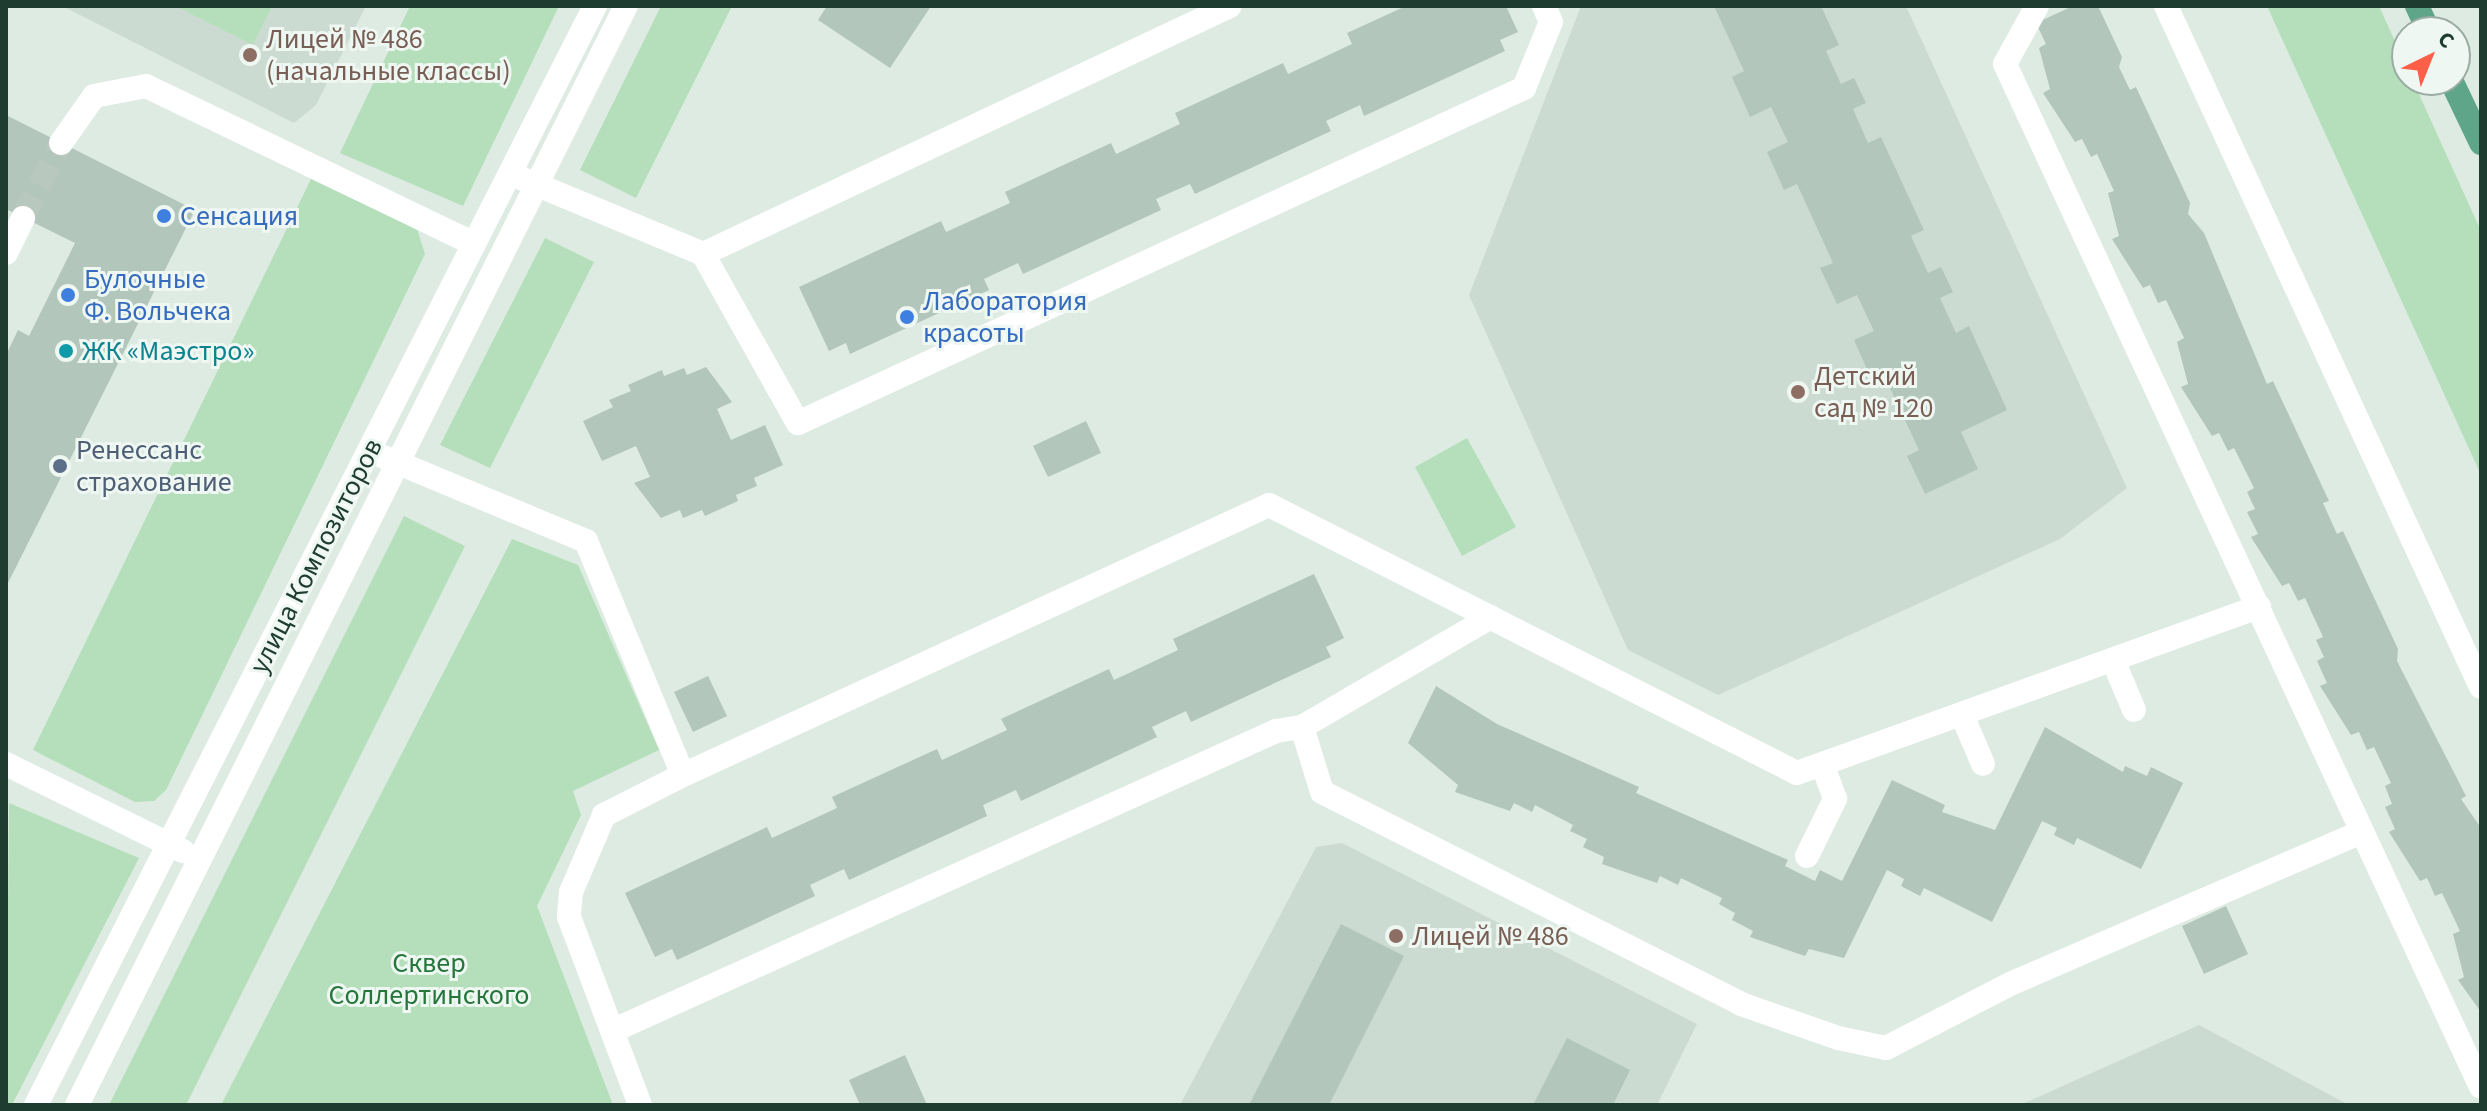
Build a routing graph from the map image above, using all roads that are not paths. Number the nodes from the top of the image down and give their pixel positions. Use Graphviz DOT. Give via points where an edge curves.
graph roads {
  1 [pos="595,6"];
  2 [pos="626,6"];
  3 [pos="1230,6"];
  4 [pos="1544,6"];
  5 [pos="2166,6"];
  6 [pos="2033,7"];
  7 [pos="2459,96"];
  8 [pos="61,143"];
  9 [pos="2481,143"];
  10 [pos="511,173"];
  11 [pos="537,185"];
  12 [pos="23,218"];
  13 [pos="474,244"];
  14 [pos="6,253"];
  15 [pos="703,254"];
  16 [pos="369,450"];
  17 [pos="398,462"];
  18 [pos="2259,607"];
  19 [pos="1491,617"];
  20 [pos="2113,660"];
  21 [pos="2481,687"];
  22 [pos="2134,710"];
  23 [pos="1962,715"];
  24 [pos="1302,727"];
  25 [pos="6,764"];
  26 [pos="1822,764"];
  27 [pos="1983,764"];
  28 [pos="683,775"];
  29 [pos="2362,832"];
  30 [pos="169,843"];
  31 [pos="1807,856"];
  32 [pos="199,859"];
  33 [pos="612,1031"];
  34 [pos="2481,1087"];
  35 [pos="36,1105"];
  36 [pos="77,1105"];
  37 [pos="640,1105"];
  1 -- 10 [label="street, улица Композиторов"];
  2 -- 11 [label="street, улица Композиторов"];
  3 -- 15 [label="street"];
  4 -- 15 [label="street" via="1551,22 1524,88 798,423"];
  5 -- 21 [label="street"];
  6 -- 18 [label="street" via="2005,64"];
  7 -- 9 [label="main road"];
  8 -- 13 [label="street" via="94,96 146,86"];
  10 -- 11 [label="street"];
  10 -- 13 [label="street, улица Композиторов"];
  11 -- 15 [label="street"];
  11 -- 17 [label="street, улица Композиторов"];
  12 -- 14 [label="street"];
  13 -- 16 [label="street, улица Композиторов"];
  16 -- 17 [label="street"];
  16 -- 30 [label="street, улица Композиторов"];
  17 -- 28 [label="street" via="586,541"];
  17 -- 32 [label="street, улица Композиторов"];
  18 -- 20 [label="street"];
  18 -- 29 [label="street"];
  19 -- 24 [label="street"];
  19 -- 26 [label="street" via="1797,773"];
  19 -- 28 [label="street" via="1269,505"];
  20 -- 22 [label="street"];
  20 -- 23 [label="street"];
  23 -- 26 [label="street"];
  23 -- 27 [label="street"];
  24 -- 29 [label="street" via="1322,792 1741,1004 1886,1048 2010,984"];
  24 -- 33 [label="street" via="1276,731"];
  25 -- 30 [label="street"];
  26 -- 31 [label="street" via="1835,799"];
  28 -- 33 [label="street" via="604,815 571,892 569,917"];
  29 -- 34 [label="street"];
  30 -- 32 [label="street"];
  30 -- 35 [label="street, улица Композиторов"];
  32 -- 36 [label="street, улица Композиторов"];
  33 -- 37 [label="street"];
}
